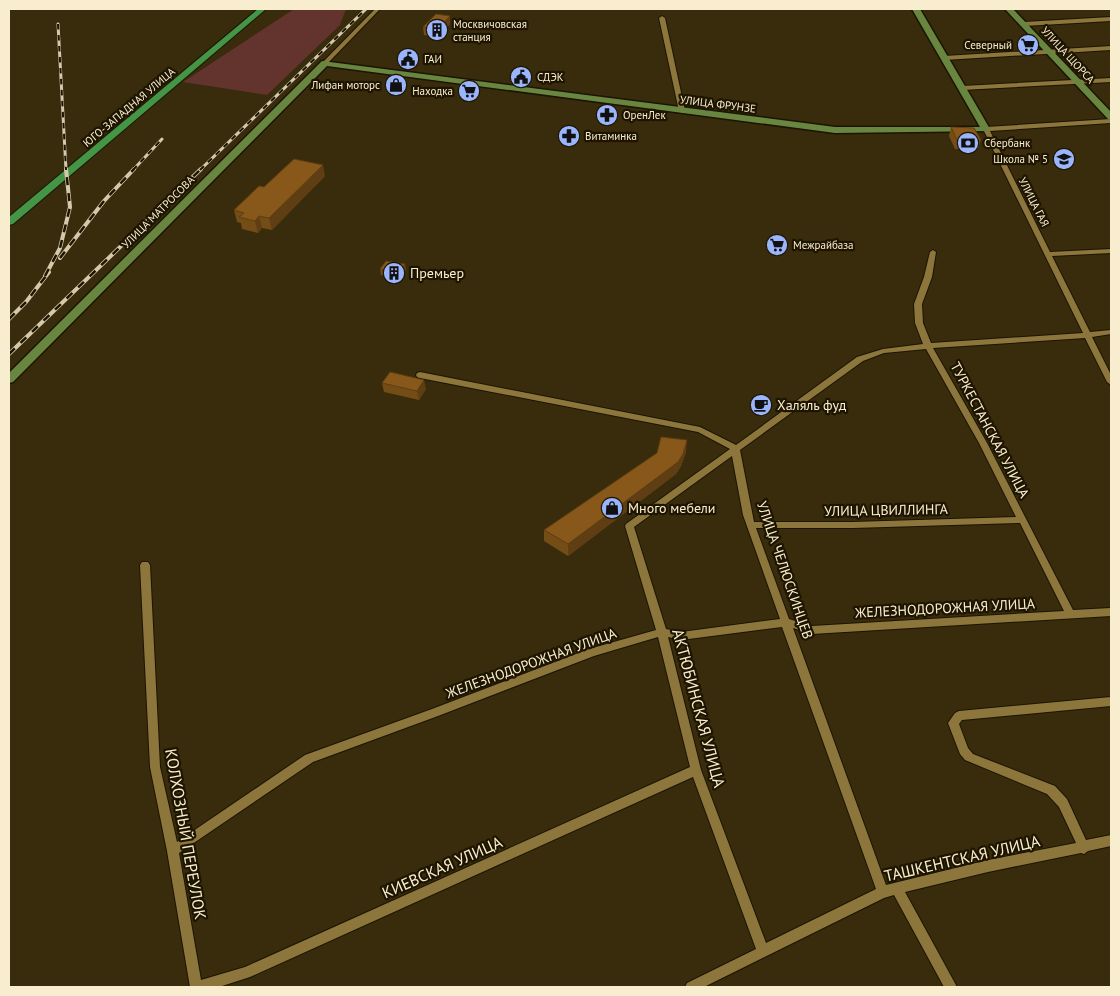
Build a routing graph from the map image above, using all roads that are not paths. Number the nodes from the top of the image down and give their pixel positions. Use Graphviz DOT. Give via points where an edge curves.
graph roads {
  1 [pos="262,9"];
  2 [pos="378,9"];
  3 [pos="916,9"];
  4 [pos="1009,9"];
  5 [pos="662,18"];
  6 [pos="1111,19"];
  7 [pos="1024,24"];
  8 [pos="1111,48"];
  9 [pos="1050,52"];
  10 [pos="944,58"];
  11 [pos="325,63"];
  12 [pos="1111,80"];
  13 [pos="1079,82"];
  14 [pos="962,88"];
  15 [pos="682,111"];
  16 [pos="1111,116"];
  17 [pos="1111,121"];
  18 [pos="986,129"];
  19 [pos="14,216"];
  20 [pos="9,222"];
  21 [pos="1111,251"];
  22 [pos="934,252"];
  23 [pos="1048,254"];
  24 [pos="1111,332"];
  25 [pos="1088,335"];
  26 [pos="928,346"];
  27 [pos="420,375"];
  28 [pos="9,379"];
  29 [pos="1111,382"];
  30 [pos="735,448"];
  31 [pos="1022,520"];
  32 [pos="751,525"];
  33 [pos="145,565"];
  34 [pos="1111,612"];
  35 [pos="1071,615"];
  36 [pos="787,622"];
  37 [pos="662,632"];
  38 [pos="1111,702"];
  39 [pos="696,770"];
  40 [pos="1111,841"];
  41 [pos="1084,848"];
  42 [pos="173,851"];
  43 [pos="897,889"];
  44 [pos="883,892"];
  45 [pos="763,952"];
  46 [pos="197,987"];
  47 [pos="691,987"];
  48 [pos="951,987"];
  1 -- 19 [label="main road, ЮГО-ЗАПАДНАЯ УЛИЦА"];
  2 -- 11 [label="street"];
  3 -- 10 [label="street, УЛИЦА ГАЯ"];
  4 -- 7 [label="street, УЛИЦА ЩОРСА"];
  5 -- 15 [label="street"];
  6 -- 7 [label="street"];
  7 -- 9 [label="street, УЛИЦА ЩОРСА"];
  8 -- 9 [label="street"];
  9 -- 10 [label="street"];
  9 -- 13 [label="street, УЛИЦА ЩОРСА"];
  10 -- 14 [label="street, УЛИЦА ГАЯ"];
  11 -- 15 [label="street, УЛИЦА ФРУНЗЕ"];
  11 -- 28 [label="street, УЛИЦА МАТРОСОВА"];
  12 -- 13 [label="street"];
  13 -- 14 [label="street"];
  13 -- 16 [label="street, УЛИЦА ЩОРСА"];
  14 -- 18 [label="street, УЛИЦА ГАЯ"];
  15 -- 18 [label="street, УЛИЦА ФРУНЗЕ" via="835,130"];
  17 -- 18 [label="street, УЛИЦА ФРУНЗЕ"];
  18 -- 23 [label="street, УЛИЦА ГАЯ"];
  19 -- 20 [label="main road, ЮГО-ЗАПАДНАЯ УЛИЦА"];
  21 -- 23 [label="street"];
  22 -- 26 [label="street, ТУРКЕСТАНСКАЯ УЛИЦА" via="918,304 919,324"];
  23 -- 25 [label="street, УЛИЦА ГАЯ"];
  24 -- 25 [label="street"];
  25 -- 26 [label="street"];
  25 -- 29 [label="street, УЛИЦА ГАЯ"];
  26 -- 30 [label="street" via="883,351 860,358"];
  26 -- 31 [label="street, ТУРКЕСТАНСКАЯ УЛИЦА"];
  27 -- 30 [label="street" via="700,430"];
  30 -- 32 [label="street, УЛИЦА ЧЕЛЮСКИНЦЕВ"];
  30 -- 37 [label="street, АКТЮБИНСКАЯ УЛИЦА" via="629,526"];
  31 -- 32 [label="street, УЛИЦА ЦВИЛЛИНГА"];
  31 -- 35 [label="street, ТУРКЕСТАНСКАЯ УЛИЦА"];
  32 -- 36 [label="street, УЛИЦА ЧЕЛЮСКИНЦЕВ"];
  33 -- 42 [label="street, КОЛХОЗНЫЙ ПЕРЕУЛОК" via="155,767"];
  34 -- 35 [label="street, ЖЕЛЕЗНОДОРОЖНАЯ УЛИЦА"];
  35 -- 36 [label="street, ЖЕЛЕЗНОДОРОЖНАЯ УЛИЦА" via="812,630"];
  36 -- 37 [label="street, ЖЕЛЕЗНОДОРОЖНАЯ УЛИЦА" via="681,636"];
  36 -- 44 [label="street, УЛИЦА ЧЕЛЮСКИНЦЕВ"];
  37 -- 39 [label="street, АКТЮБИНСКАЯ УЛИЦА"];
  37 -- 42 [label="street, ЖЕЛЕЗНОДОРОЖНАЯ УЛИЦА" via="593,652 309,758"];
  38 -- 41 [label="street" via="959,716 953,723 969,757 1051,790 1063,803"];
  39 -- 45 [label="street, АКТЮБИНСКАЯ УЛИЦА"];
  39 -- 46 [label="street, КИЕВСКАЯ УЛИЦА" via="246,973"];
  40 -- 41 [label="street, ТАШКЕНТСКАЯ УЛИЦА"];
  41 -- 43 [label="street, ТАШКЕНТСКАЯ УЛИЦА" via="988,866"];
  42 -- 46 [label="street, КОЛХОЗНЫЙ ПЕРЕУЛОК"];
  43 -- 44 [label="street, ТАШКЕНТСКАЯ УЛИЦА"];
  43 -- 48 [label="street"];
  44 -- 45 [label="street, ТАШКЕНТСКАЯ УЛИЦА"];
  45 -- 47 [label="street, ТАШКЕНТСКАЯ УЛИЦА"];
}
